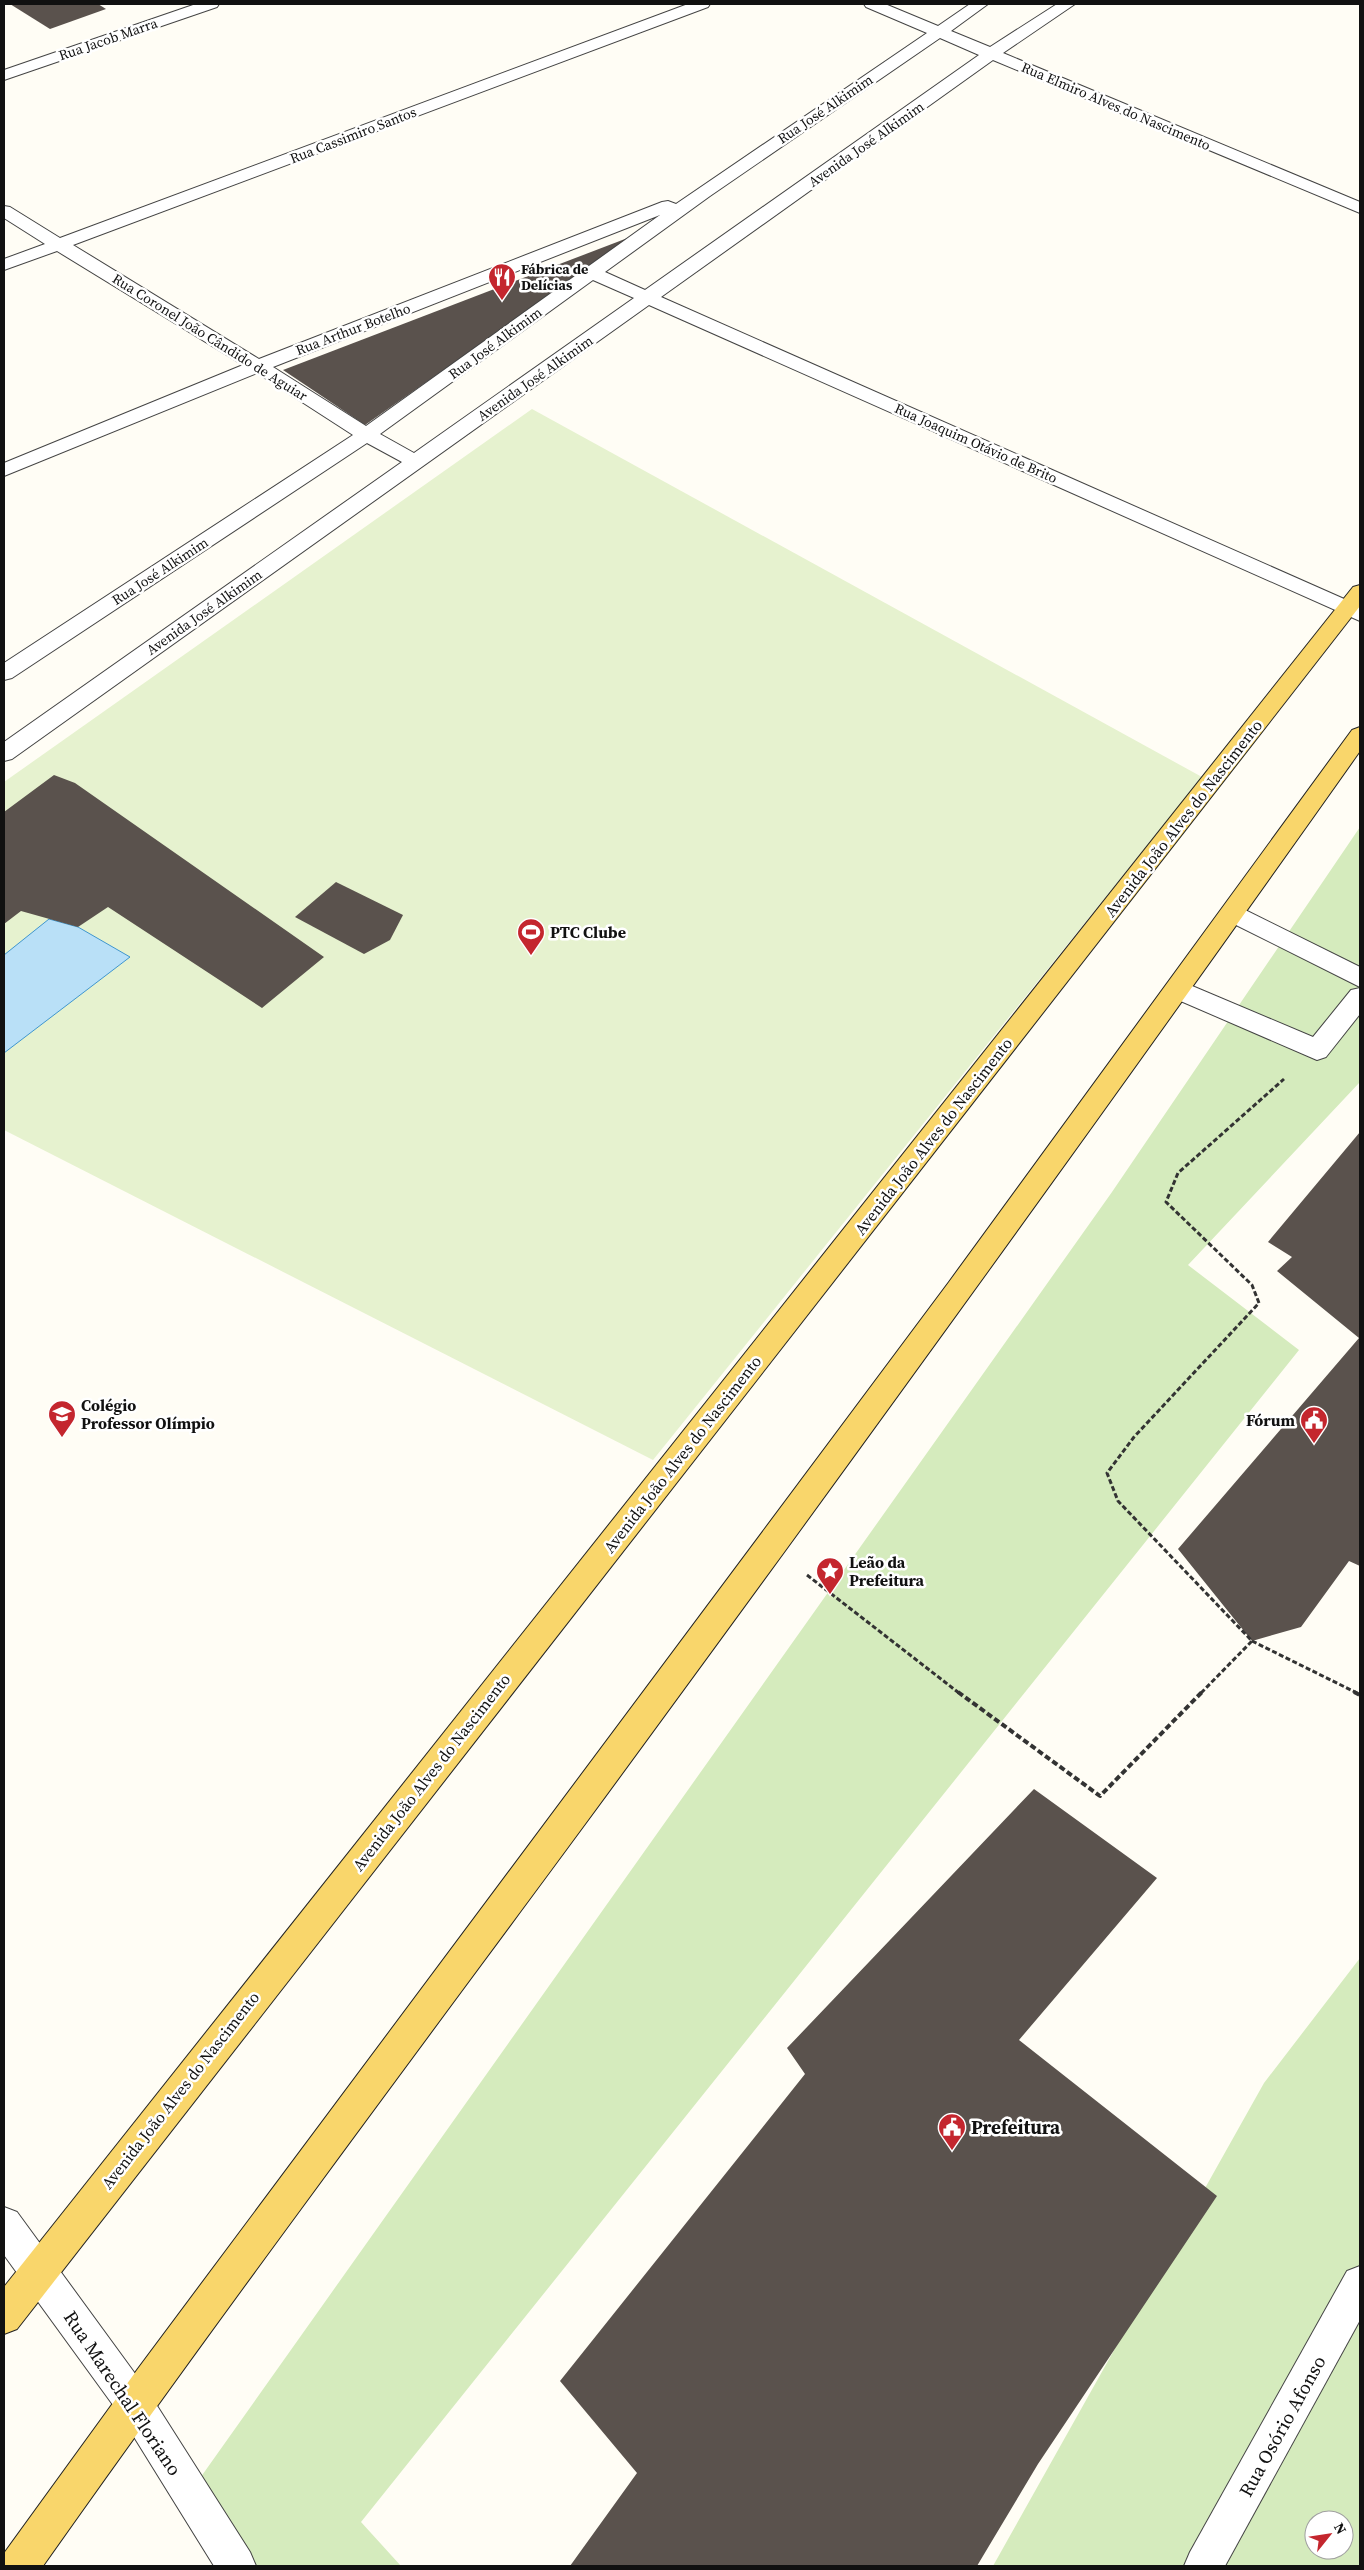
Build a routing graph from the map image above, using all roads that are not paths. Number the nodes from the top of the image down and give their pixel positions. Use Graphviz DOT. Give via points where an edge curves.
graph roads {
  1 [pos="211,4"];
  2 [pos="702,4"];
  3 [pos="872,4"];
  4 [pos="980,4"];
  5 [pos="1067,4"];
  6 [pos="938,31"];
  7 [pos="991,54"];
  8 [pos="4,75"];
  9 [pos="704,192"];
  10 [pos="1360,208"];
  11 [pos="4,211"];
  12 [pos="60,245"];
  13 [pos="4,265"];
  14 [pos="592,273"];
  15 [pos="648,298"];
  16 [pos="258,366"];
  17 [pos="366,435"];
  18 [pos="417,462"];
  19 [pos="4,470"];
  20 [pos="1356,605"];
  21 [pos="4,673"];
  22 [pos="1360,735"];
  23 [pos="4,753"];
  24 [pos="1233,913"];
  25 [pos="1360,978"];
  26 [pos="1178,989"];
  27 [pos="1360,997"];
  28 [pos="4,2224"];
  29 [pos="39,2270"];
  30 [pos="1360,2284"];
  31 [pos="4,2316"];
  32 [pos="134,2403"];
  33 [pos="19,2566"];
  34 [pos="236,2566"];
  35 [pos="1204,2566"];
  1 -- 8 [label="street, Rua Jacob Marra"];
  2 -- 12 [label="street, Rua Cassimiro Santos"];
  3 -- 6 [label="street, Rua Elmiro Alves do Nascimento"];
  4 -- 6 [label="street, Rua José Alkimim"];
  5 -- 7 [label="street, Avenida José Alkimim"];
  6 -- 7 [label="street, Rua Elmiro Alves do Nascimento"];
  6 -- 9 [label="street, Rua José Alkimim"];
  7 -- 10 [label="street, Rua Elmiro Alves do Nascimento"];
  7 -- 15 [label="street, Avenida José Alkimim"];
  9 -- 14 [label="street, Rua José Alkimim"];
  9 -- 16 [label="street, Rua Arthur Botelho"];
  11 -- 12 [label="street, Rua Coronel João Cândido de Aguiar"];
  12 -- 13 [label="street, Rua Cassimiro Santos"];
  12 -- 16 [label="street, Rua Coronel João Cândido de Aguiar"];
  14 -- 15 [label="street, Rua Joaquim Otávio de Brito"];
  14 -- 17 [label="street, Rua José Alkimim"];
  15 -- 18 [label="street, Avenida José Alkimim"];
  15 -- 20 [label="street, Rua Joaquim Otávio de Brito"];
  16 -- 17 [label="street, Rua Coronel João Cândido de Aguiar"];
  16 -- 19 [label="street, Rua Arthur Botelho"];
  17 -- 18 [label="street, Rua Coronel João Cândido de Aguiar"];
  17 -- 21 [label="street, Rua José Alkimim"];
  18 -- 23 [label="street, Avenida José Alkimim"];
  20 -- 29 [label="main road, Avenida João Alves do Nascimento"];
  22 -- 24 [label="main road"];
  24 -- 25 [label="street"];
  24 -- 26 [label="main road"];
  26 -- 27 [label="street" via="1317,1050"];
  26 -- 32 [label="main road" via="771,1546"];
  28 -- 29 [label="street, Rua Marechal Floriano"];
  29 -- 31 [label="main road, Avenida João Alves do Nascimento"];
  29 -- 32 [label="street, Rua Marechal Floriano"];
  30 -- 35 [label="street, Rua Osório Afonso"];
  32 -- 33 [label="main road"];
  32 -- 34 [label="street, Rua Marechal Floriano"];
}
